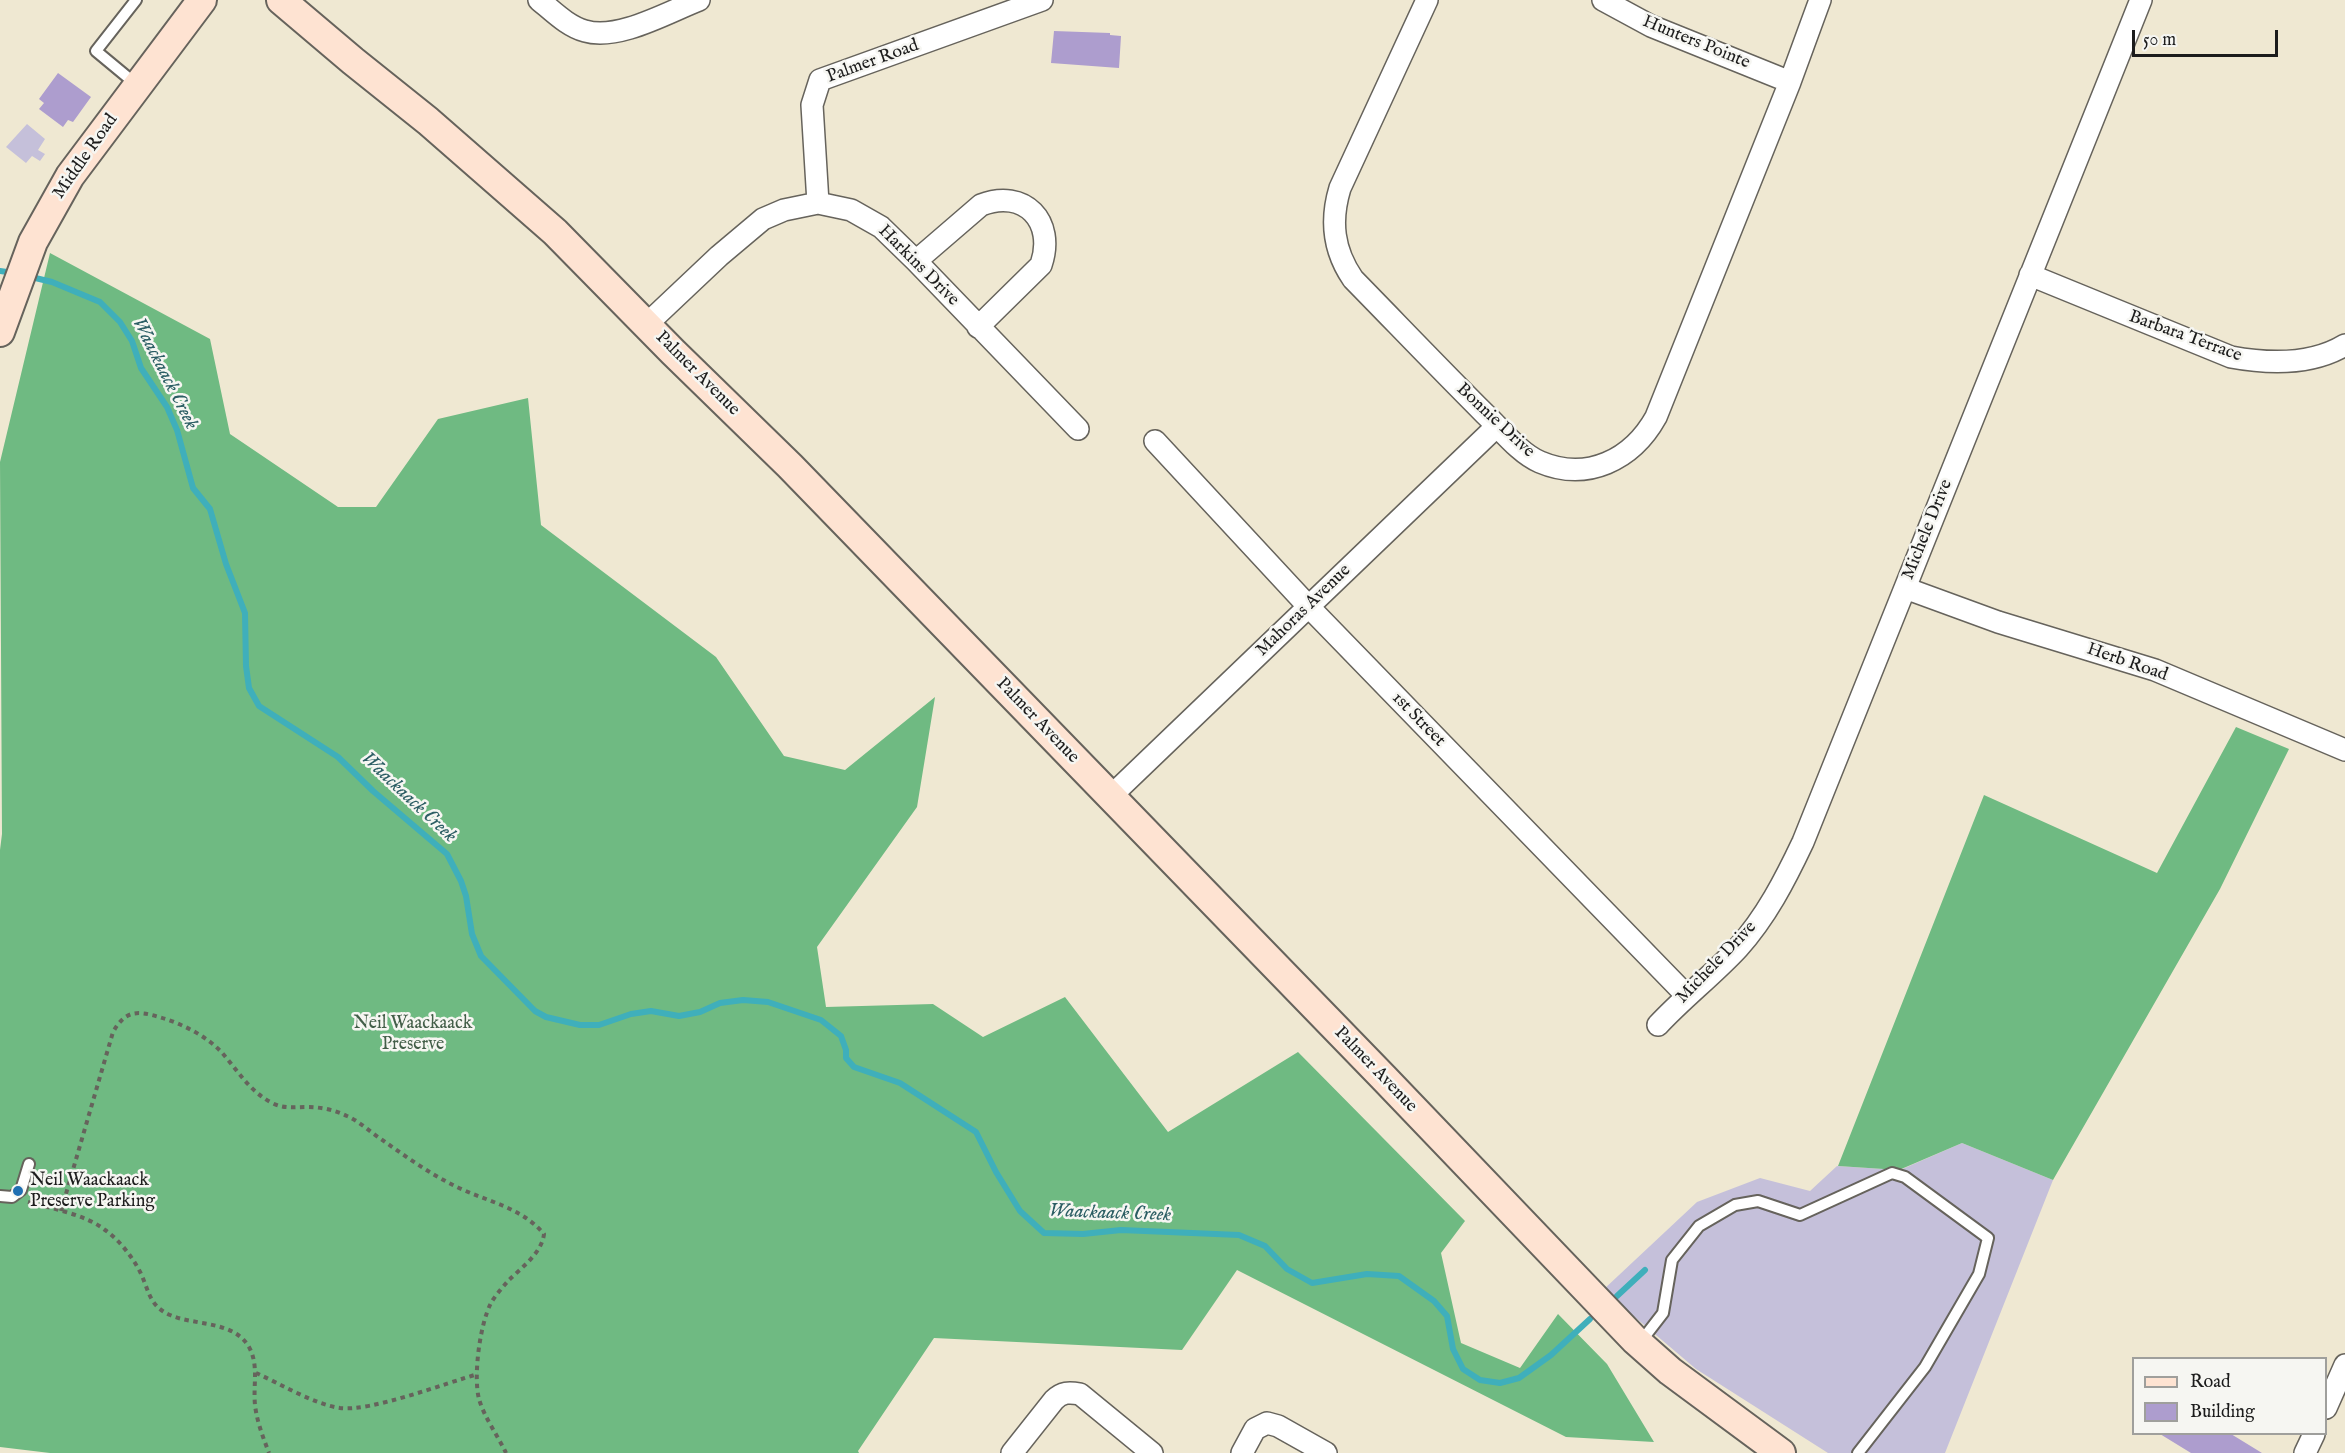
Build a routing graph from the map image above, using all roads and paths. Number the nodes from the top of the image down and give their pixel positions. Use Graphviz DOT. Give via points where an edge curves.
graph roads {
  1 [pos="136,0"];
  2 [pos="202,0"];
  3 [pos="281,0"];
  4 [pos="539,0"];
  5 [pos="699,0"];
  6 [pos="1042,0"];
  7 [pos="1427,0"];
  8 [pos="1603,0"];
  9 [pos="1820,0"];
  10 [pos="2140,0"];
  11 [pos="1790,82"];
  12 [pos="137,86"];
  13 [pos="818,203"];
  14 [pos="916,261"];
  15 [pos="2030,275"];
  16 [pos="647,324"];
  17 [pos="978,327"];
  18 [pos="0,332"];
  19 [pos="2345,345"];
  20 [pos="1497,426"];
  21 [pos="1078,429"];
  22 [pos="1155,441"];
  23 [pos="1905,588"];
  24 [pos="1309,607"];
  25 [pos="2345,750"];
  26 [pos="1110,797"];
  27 [pos="1686,995"];
  28 [pos="1658,1025"];
  29 [pos="29,1164"];
  30 [pos="0,1196"];
  31 [pos="12,1197"];
  32 [pos="61,1211"];
  33 [pos="1639,1344"];
  34 [pos="2345,1365"];
  35 [pos="256,1373"];
  36 [pos="478,1374"];
  37 [pos="2327,1404"];
  38 [pos="2314,1435"];
  39 [pos="1148,1452"];
  40 [pos="269,1453"];
  41 [pos="506,1453"];
  42 [pos="1012,1453"];
  43 [pos="1242,1453"];
  44 [pos="1326,1453"];
  45 [pos="1781,1453"];
  46 [pos="1858,1453"];
  47 [pos="2305,1453"];
  1 -- 12 [label="lane" via="96,51"];
  2 -- 12 [label="street, Middle Road"];
  3 -- 16 [label="street, Palmer Avenue" via="508,189"];
  4 -- 5 [label="street" via="569,24 602,34 619,32"];
  6 -- 13 [label="street, Palmer Road" via="820,80 812,105"];
  7 -- 20 [label="street, Bonnie Drive" via="1340,189 1334,208 1336,246 1353,279"];
  8 -- 11 [label="street, Hunters Pointe" via="1651,26"];
  9 -- 11 [label="street, Bonnie Drive"];
  10 -- 15 [label="street, Michele Drive"];
  11 -- 20 [label="street, Bonnie Drive" via="1656,417 1636,445 1620,458 1576,470 1530,457"];
  12 -- 18 [label="street, Middle Road" via="70,176 40,226"];
  13 -- 14 [label="street, Harkins Drive" via="865,216"];
  13 -- 16 [label="street, Harkins Drive" via="763,219"];
  14 -- 17 [label="street, Harkins Drive"];
  14 -- 17 [label="street" via="981,205 1007,200 1034,213 1046,238 1041,265"];
  15 -- 19 [label="street, Barbara Terrace" via="2232,357 2252,361 2297,360"];
  15 -- 23 [label="street, Michele Drive"];
  16 -- 26 [label="street, Palmer Avenue"];
  17 -- 21 [label="street, Harkins Drive"];
  20 -- 24 [label="street, Mahoras Avenue"];
  22 -- 24 [label="street, 1st Street"];
  23 -- 25 [label="street, Herb Road" via="1998,622 2155,670"];
  23 -- 27 [label="street, Michele Drive" via="1786,878 1765,914 1739,946"];
  24 -- 26 [label="street, Mahoras Avenue"];
  24 -- 27 [label="street, 1st Street"];
  26 -- 33 [label="street, Palmer Avenue"];
  27 -- 28 [label="street, Michele Drive"];
  29 -- 31 [label="lane" via="21,1190"];
  30 -- 31 [label="lane"];
  31 -- 32 [label="path"];
  32 -- 35 [label="path" via="105,1229 133,1259 159,1308 171,1315 232,1330 241,1337 254,1359"];
  32 -- 36 [label="path" via="114,1032 126,1016 137,1012 160,1017 208,1039 243,1080 273,1103 288,1109 325,1108 348,1116 440,1178 513,1209 537,1226 544,1234 543,1242 491,1302 484,1323"];
  33 -- 45 [label="street, Palmer Avenue"];
  33 -- 46 [label="lane" via="1663,1313 1672,1260 1699,1226 1735,1205 1758,1201 1800,1215 1892,1173 1905,1177 1988,1238 1979,1274 1925,1367"];
  34 -- 37 [label="street"];
  35 -- 36 [label="path" via="342,1408 362,1407"];
  35 -- 40 [label="path" via="258,1421"];
  36 -- 41 [label="path" via="479,1398"];
  38 -- 47 [label="street"];
  39 -- 42 [label="street" via="1080,1394 1070,1392 1054,1400"];
  43 -- 44 [label="street" via="1255,1429 1267,1423"];
}
